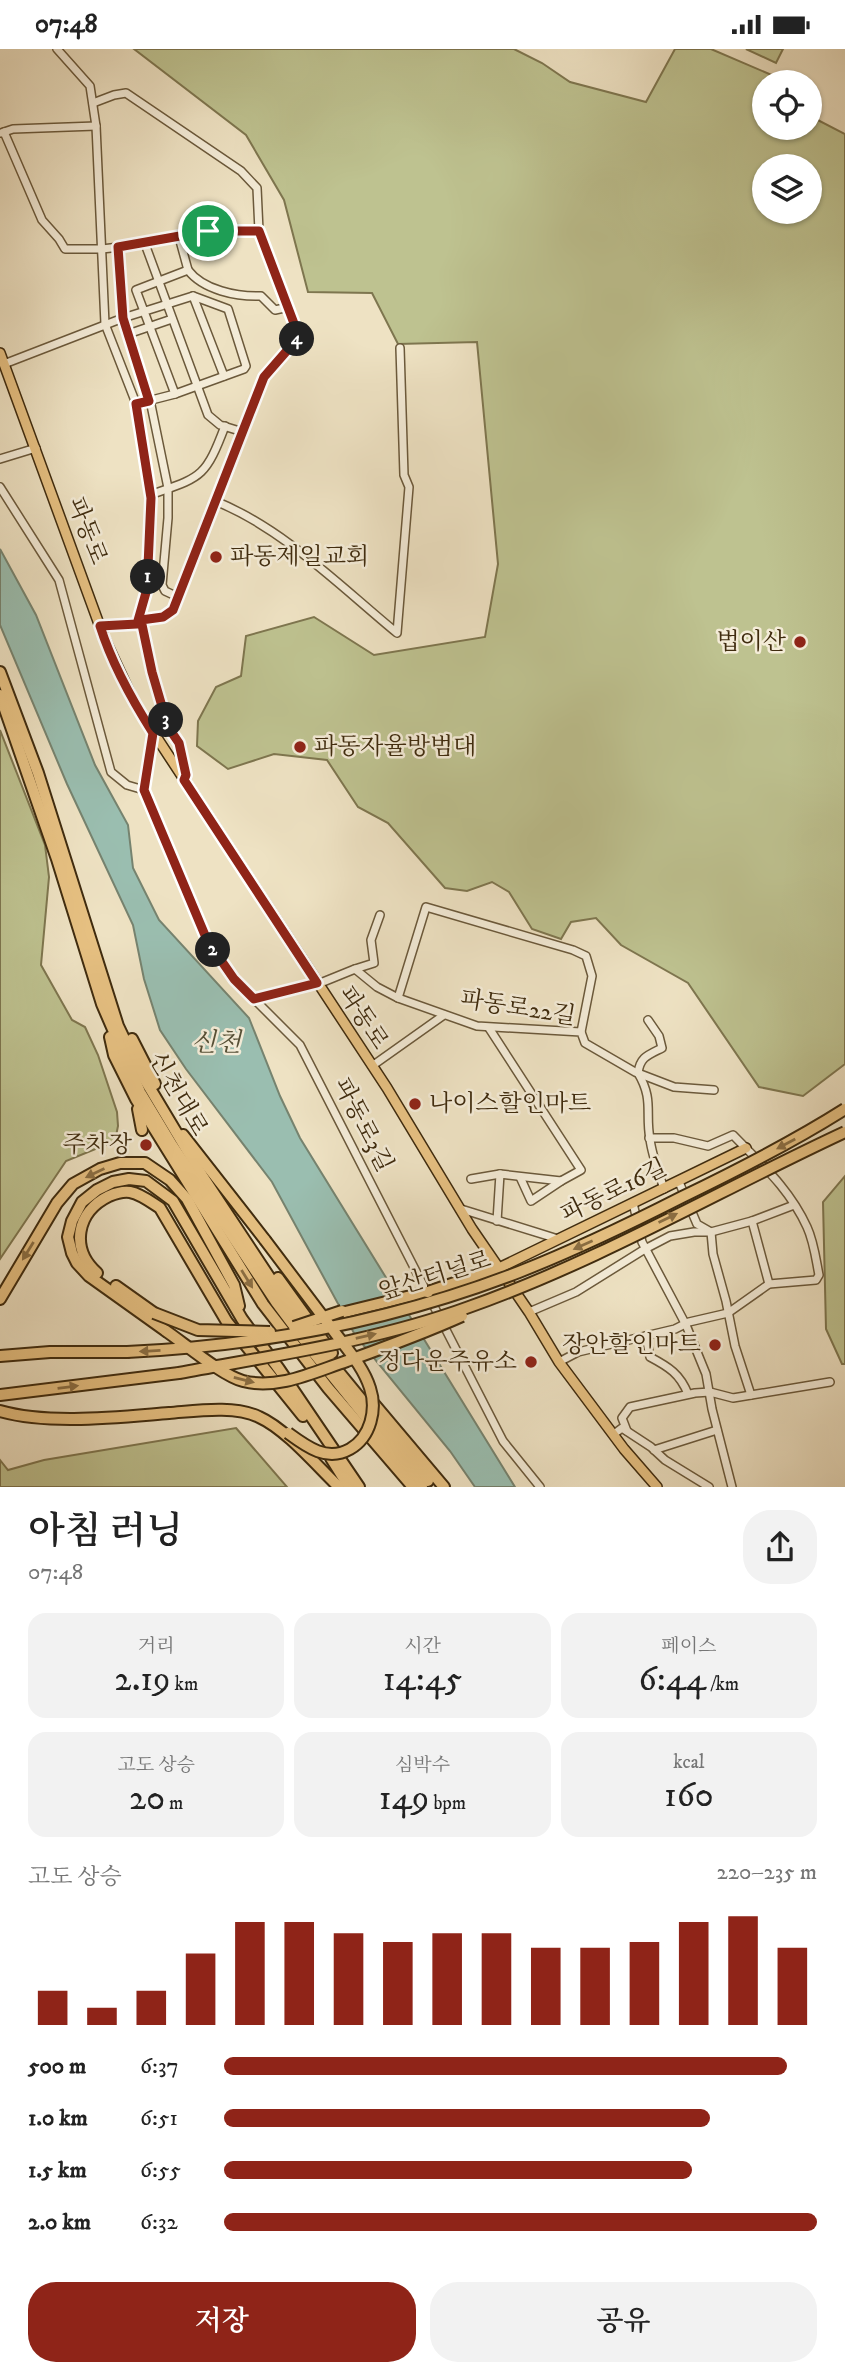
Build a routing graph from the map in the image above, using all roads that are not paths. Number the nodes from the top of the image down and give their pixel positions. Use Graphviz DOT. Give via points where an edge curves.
graph roads {
  1 [pos="57,49"];
  2 [pos="93,103"];
  3 [pos="96,126"];
  4 [pos="2,133"];
  5 [pos="259,231"];
  6 [pos="179,237"];
  7 [pos="145,244"];
  8 [pos="118,247"];
  9 [pos="102,249"];
  10 [pos="188,270"];
  11 [pos="159,281"];
  12 [pos="193,296"];
  13 [pos="167,305"];
  14 [pos="289,307"];
  15 [pos="144,312"];
  16 [pos="123,318"];
  17 [pos="173,319"];
  18 [pos="106,326"];
  19 [pos="149,326"];
  20 [pos="128,334"];
  21 [pos="400,348"];
  22 [pos="0,353"];
  23 [pos="4,364"];
  24 [pos="224,376"];
  25 [pos="197,386"];
  26 [pos="175,394"];
  27 [pos="149,401"];
  28 [pos="136,404"];
  29 [pos="225,426"];
  30 [pos="243,432"];
  31 [pos="36,448"];
  32 [pos="0,459"];
  33 [pos="0,487"];
  34 [pos="168,488"];
  35 [pos="150,495"];
  36 [pos="215,501"];
  37 [pos="178,597"];
  38 [pos="140,620"];
  39 [pos="100,626"];
  40 [pos="0,672"];
  41 [pos="0,695"];
  42 [pos="153,733"];
  43 [pos="184,780"];
  44 [pos="144,790"];
  45 [pos="60,857"];
  46 [pos="380,915"];
  47 [pos="355,969"];
  48 [pos="100,970"];
  49 [pos="317,983"];
  50 [pos="398,998"];
  51 [pos="254,999"];
  52 [pos="102,1004"];
  53 [pos="444,1015"];
  54 [pos="648,1020"];
  55 [pos="489,1028"];
  56 [pos="580,1033"];
  57 [pos="372,1066"];
  58 [pos="638,1073"];
  59 [pos="714,1090"];
  60 [pos="136,1099"];
  61 [pos="845,1109"];
  62 [pos="142,1130"];
  63 [pos="845,1132"];
  64 [pos="181,1133"];
  65 [pos="649,1138"];
  66 [pos="746,1148"];
  67 [pos="164,1162"];
  68 [pos="500,1174"];
  69 [pos="520,1177"];
  70 [pos="471,1179"];
  71 [pos="561,1181"];
  72 [pos="187,1183"];
  73 [pos="664,1189"];
  74 [pos="633,1203"];
  75 [pos="794,1205"];
  76 [pos="461,1209"];
  77 [pos="497,1221"];
  78 [pos="752,1221"];
  79 [pos="711,1232"];
  80 [pos="560,1239"];
  81 [pos="645,1249"];
  82 [pos="499,1268"];
  83 [pos="769,1284"];
  84 [pos="507,1293"];
  85 [pos="0,1299"];
  86 [pos="295,1302"];
  87 [pos="338,1312"];
  88 [pos="529,1312"];
  89 [pos="728,1313"];
  90 [pos="242,1319"];
  91 [pos="686,1325"];
  92 [pos="294,1330"];
  93 [pos="646,1336"];
  94 [pos="322,1339"];
  95 [pos="0,1356"];
  96 [pos="559,1362"];
  97 [pos="830,1382"];
  98 [pos="710,1392"];
  99 [pos="688,1394"];
  100 [pos="0,1395"];
  101 [pos="751,1395"];
  102 [pos="0,1411"];
  103 [pos="192,1411"];
  104 [pos="717,1430"];
  105 [pos="627,1431"];
  106 [pos="614,1434"];
  107 [pos="654,1450"];
  108 [pos="422,1485"];
  109 [pos="339,1487"];
  110 [pos="349,1487"];
  111 [pos="359,1487"];
  112 [pos="443,1487"];
  113 [pos="540,1487"];
  114 [pos="657,1487"];
  115 [pos="709,1487"];
  116 [pos="732,1487"];
  1 -- 2 [label="street" via="90,86"];
  2 -- 3 [label="street"];
  2 -- 5 [label="street" via="126,93 241,171 257,188"];
  3 -- 4 [label="street"];
  3 -- 9 [label="street"];
  4 -- 9 [label="street" via="42,221 65,249"];
  5 -- 6 [label="street" via="208,231"];
  5 -- 14 [label="street"];
  6 -- 7 [label="street"];
  6 -- 10 [label="street"];
  7 -- 8 [label="street"];
  7 -- 11 [label="street"];
  8 -- 9 [label="street"];
  8 -- 16 [label="street"];
  9 -- 18 [label="street"];
  10 -- 11 [label="street"];
  10 -- 14 [label="street" via="194,278 240,297 261,296 275,310"];
  11 -- 13 [label="street"];
  11 -- 15 [label="street" via="136,290"];
  12 -- 13 [label="street"];
  12 -- 24 [label="street"];
  12 -- 24 [label="street" via="228,309 246,366"];
  13 -- 15 [label="street"];
  13 -- 17 [label="street"];
  14 -- 30 [label="street" via="298,338 264,377"];
  15 -- 16 [label="street"];
  15 -- 19 [label="street"];
  16 -- 18 [label="street"];
  16 -- 20 [label="street"];
  17 -- 19 [label="street"];
  17 -- 25 [label="street"];
  18 -- 23 [label="street"];
  18 -- 28 [label="street"];
  19 -- 20 [label="street"];
  19 -- 26 [label="street"];
  20 -- 27 [label="street"];
  21 -- 36 [label="street" via="404,475 409,488 397,633 276,533"];
  22 -- 23 [label="main road, 파동로"];
  23 -- 31 [label="main road, 파동로"];
  24 -- 25 [label="street"];
  25 -- 26 [label="street"];
  25 -- 29 [label="street" via="208,415"];
  26 -- 27 [label="street"];
  27 -- 28 [label="street"];
  27 -- 34 [label="street"];
  28 -- 35 [label="street"];
  29 -- 30 [label="street"];
  29 -- 34 [label="street" via="214,456 199,476"];
  30 -- 36 [label="street"];
  31 -- 32 [label="street"];
  31 -- 39 [label="main road, 파동로"];
  33 -- 44 [label="street" via="59,580 111,772 127,785"];
  34 -- 35 [label="street"];
  34 -- 37 [label="street" via="162,585 164,591"];
  35 -- 38 [label="street" via="147,589"];
  36 -- 37 [label="street"];
  37 -- 38 [label="street" via="173,610 163,617"];
  38 -- 39 [label="street" via="137,624"];
  38 -- 43 [label="street" via="168,727 179,743"];
  39 -- 42 [label="main road, 파동로" via="120,675"];
  40 -- 45 [label="highway, 신천대로" via="38,773"];
  41 -- 45 [label="highway, 신천대로"];
  42 -- 43 [label="main road, 파동로"];
  42 -- 44 [label="street"];
  43 -- 49 [label="main road, 파동로"];
  44 -- 51 [label="street, 파동로3길" via="207,940"];
  45 -- 48 [label="highway, 신천대로"];
  45 -- 52 [label="highway, 신천대로"];
  46 -- 47 [label="street" via="371,940 374,963"];
  47 -- 49 [label="street"];
  47 -- 50 [label="street, 파동로22길"];
  48 -- 64 [label="highway"];
  48 -- 108 [label="highway, 신천대로" via="118,1026 139,1070 203,1177 283,1298"];
  49 -- 51 [label="street"];
  49 -- 57 [label="main road, 파동로"];
  50 -- 53 [label="street, 파동로22길"];
  50 -- 56 [label="street" via="426,907 586,956 592,976"];
  51 -- 113 [label="street, 파동로3길" via="300,1045 503,1441"];
  52 -- 60 [label="highway" via="114,1055"];
  52 -- 92 [label="highway, 신천대로" via="146,1102"];
  53 -- 55 [label="street, 파동로22길"];
  53 -- 57 [label="street"];
  54 -- 58 [label="street" via="662,1048 639,1063"];
  55 -- 56 [label="street, 파동로22길"];
  55 -- 71 [label="street" via="581,1170"];
  56 -- 58 [label="street, 파동로22길" via="585,1043"];
  57 -- 76 [label="main road, 파동로"];
  58 -- 59 [label="street, 파동로22길" via="674,1087"];
  58 -- 65 [label="street" via="649,1099"];
  60 -- 62 [label="highway"];
  60 -- 72 [label="highway"];
  61 -- 92 [label="highway, 앞산터널로, one-way, bridge" via="722,1178 550,1260 401,1310"];
  84 -- 63 [label="highway, 앞산터널로, one-way, bridge"];
  64 -- 86 [label="highway"];
  64 -- 103 [label="highway, bridge" via="362,1370 373,1398 372,1419 364,1437 343,1453 324,1454 308,1448 270,1416 241,1405"];
  65 -- 66 [label="street" via="674,1137 708,1146 733,1135"];
  65 -- 73 [label="street"];
  66 -- 73 [label="main road, 파동로16길"];
  66 -- 75 [label="street" via="774,1174"];
  67 -- 72 [label="highway"];
  68 -- 69 [label="street"];
  68 -- 70 [label="street"];
  68 -- 77 [label="street"];
  69 -- 71 [label="street"];
  69 -- 71 [label="street" via="531,1201"];
  72 -- 108 [label="highway, one-way" via="263,1304 328,1388"];
  73 -- 74 [label="street"];
  73 -- 79 [label="street" via="679,1182 697,1224"];
  74 -- 80 [label="main road, 파동로16길"];
  74 -- 81 [label="street"];
  75 -- 78 [label="street"];
  75 -- 83 [label="street" via="808,1229 819,1275 816,1280"];
  76 -- 77 [label="street"];
  76 -- 82 [label="main road, 파동로"];
  77 -- 80 [label="street"];
  78 -- 79 [label="street"];
  78 -- 83 [label="street"];
  79 -- 81 [label="street" via="670,1236"];
  79 -- 89 [label="street" via="712,1254"];
  80 -- 82 [label="main road, 파동로16길"];
  81 -- 88 [label="street" via="576,1292"];
  81 -- 91 [label="street"];
  82 -- 87 [label="highway" via="427,1292"];
  82 -- 88 [label="main road, 파동로"];
  83 -- 89 [label="street"];
  90 -- 84 [label="highway, one-way, bridge" via="173,1201 146,1181 113,1182 82,1202 68,1237 77,1263 89,1276 233,1378 255,1383 292,1380 398,1343"];
  100 -- 84 [label="highway, 앞산터널로, one-way, bridge" via="179,1374 285,1353 398,1328"];
  90 -- 85 [label="highway, one-way" via="234,1285 187,1199 170,1179 145,1163 120,1163 73,1184"];
  86 -- 87 [label="highway"];
  86 -- 94 [label="highway"];
  87 -- 92 [label="highway, bridge"];
  87 -- 94 [label="highway" via="321,1324"];
  88 -- 96 [label="main road, 파동로"];
  89 -- 91 [label="street"];
  89 -- 101 [label="street"];
  90 -- 111 [label="highway"];
  91 -- 93 [label="street"];
  91 -- 98 [label="street"];
  92 -- 95 [label="highway, 앞산터널로, one-way, bridge" via="175,1350"];
  92 -- 108 [label="highway, 신천대로"];
  92 -- 110 [label="highway, bridge" via="198,1330 154,1313 88,1265 79,1240 85,1216 102,1200 127,1191 160,1208 227,1322 298,1408"];
  93 -- 96 [label="street" via="578,1352"];
  93 -- 99 [label="street" via="650,1357 673,1370"];
  94 -- 108 [label="highway"];
  96 -- 106 [label="main road, 파동로"];
  97 -- 101 [label="street"];
  98 -- 99 [label="street"];
  98 -- 101 [label="street" via="733,1398"];
  98 -- 104 [label="street"];
  99 -- 105 [label="street" via="630,1407 622,1419"];
  102 -- 103 [label="highway" via="32,1418"];
  103 -- 109 [label="highway" via="247,1412 261,1417"];
  104 -- 107 [label="street"];
  104 -- 116 [label="street"];
  105 -- 106 [label="street" via="622,1428"];
  105 -- 107 [label="street"];
  106 -- 114 [label="main road, 파동로"];
  107 -- 115 [label="street"];
  108 -- 112 [label="highway"];
}
